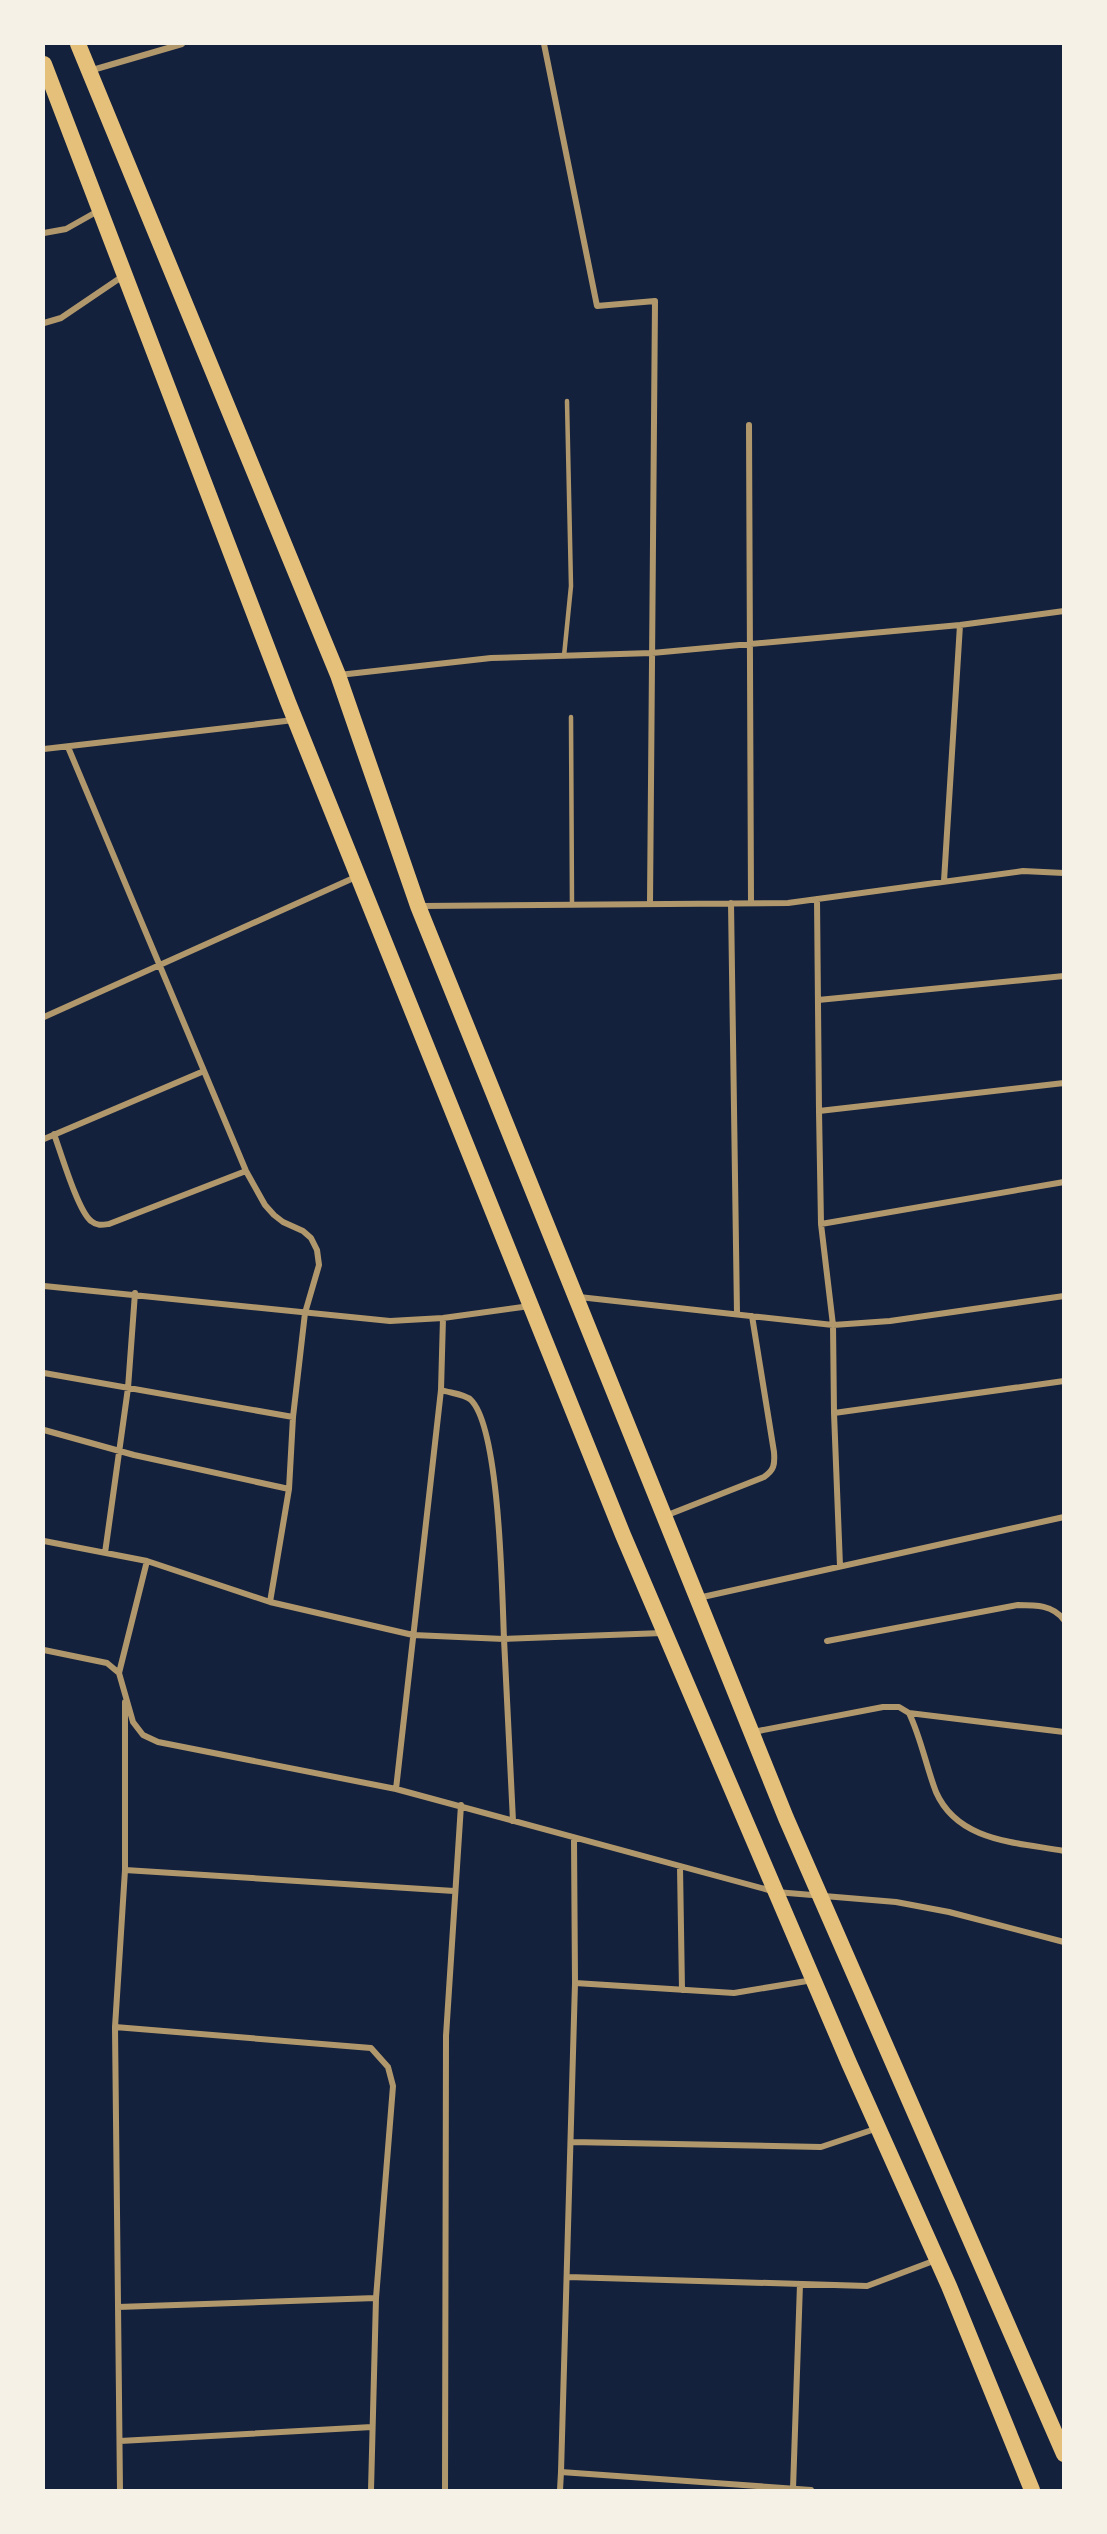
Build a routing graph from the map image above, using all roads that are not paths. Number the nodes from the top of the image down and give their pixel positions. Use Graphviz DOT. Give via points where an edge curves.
graph roads {
  1 [pos="78,44"];
  2 [pos="182,44"];
  3 [pos="544,44"];
  4 [pos="44,64"];
  5 [pos="88,71"];
  6 [pos="99,211"];
  7 [pos="44,232"];
  8 [pos="124,276"];
  9 [pos="44,323"];
  10 [pos="567,401"];
  11 [pos="749,425"];
  12 [pos="1064,611"];
  13 [pos="960,625"];
  14 [pos="749,644"];
  15 [pos="652,653"];
  16 [pos="564,656"];
  17 [pos="338,675"];
  18 [pos="571,717"];
  19 [pos="295,720"];
  20 [pos="68,747"];
  21 [pos="44,749"];
  22 [pos="1064,873"];
  23 [pos="358,876"];
  24 [pos="944,881"];
  25 [pos="817,899"];
  26 [pos="731,903"];
  27 [pos="751,903"];
  28 [pos="572,904"];
  29 [pos="650,904"];
  30 [pos="418,906"];
  31 [pos="160,965"];
  32 [pos="1064,976"];
  33 [pos="818,1000"];
  34 [pos="44,1017"];
  35 [pos="204,1071"];
  36 [pos="1064,1083"];
  37 [pos="819,1111"];
  38 [pos="54,1134"];
  39 [pos="44,1138"];
  40 [pos="246,1171"];
  41 [pos="1064,1182"];
  42 [pos="821,1224"];
  43 [pos="44,1286"];
  44 [pos="135,1293"];
  45 [pos="1064,1296"];
  46 [pos="576,1297"];
  47 [pos="531,1306"];
  48 [pos="305,1313"];
  49 [pos="737,1314"];
  50 [pos="752,1316"];
  51 [pos="442,1318"];
  52 [pos="833,1325"];
  53 [pos="44,1373"];
  54 [pos="1064,1381"];
  55 [pos="128,1388"];
  56 [pos="441,1390"];
  57 [pos="834,1413"];
  58 [pos="292,1417"];
  59 [pos="44,1430"];
  60 [pos="120,1451"];
  61 [pos="289,1489"];
  62 [pos="665,1516"];
  63 [pos="1064,1517"];
  64 [pos="44,1540"];
  65 [pos="105,1553"];
  66 [pos="147,1561"];
  67 [pos="840,1566"];
  68 [pos="698,1598"];
  69 [pos="270,1602"];
  70 [pos="1064,1620"];
  71 [pos="665,1633"];
  72 [pos="413,1635"];
  73 [pos="504,1639"];
  74 [pos="827,1641"];
  75 [pos="44,1650"];
  76 [pos="118,1673"];
  77 [pos="125,1694"];
  78 [pos="909,1713"];
  79 [pos="752,1732"];
  80 [pos="1064,1732"];
  81 [pos="396,1789"];
  82 [pos="461,1805"];
  83 [pos="513,1821"];
  84 [pos="574,1839"];
  85 [pos="1064,1851"];
  86 [pos="680,1867"];
  87 [pos="125,1870"];
  88 [pos="454,1891"];
  89 [pos="776,1892"];
  90 [pos="820,1895"];
  91 [pos="1064,1942"];
  92 [pos="813,1980"];
  93 [pos="575,1983"];
  94 [pos="681,1990"];
  95 [pos="115,2027"];
  96 [pos="878,2128"];
  97 [pos="571,2142"];
  98 [pos="937,2259"];
  99 [pos="568,2277"];
  100 [pos="800,2284"];
  101 [pos="376,2298"];
  102 [pos="118,2307"];
  103 [pos="372,2427"];
  104 [pos="120,2441"];
  105 [pos="1064,2454"];
  106 [pos="561,2472"];
  107 [pos="793,2489"];
  108 [pos="120,2490"];
  109 [pos="370,2490"];
  110 [pos="445,2490"];
  111 [pos="560,2490"];
  112 [pos="811,2490"];
  113 [pos="1032,2490"];
  1 -- 5 [label="highway"];
  2 -- 5 [label="street"];
  3 -- 15 [label="street" via="597,306 655,301"];
  4 -- 6 [label="highway"];
  5 -- 17 [label="highway"];
  6 -- 7 [label="street" via="66,229"];
  6 -- 8 [label="highway"];
  8 -- 9 [label="street" via="61,318"];
  8 -- 19 [label="highway"];
  10 -- 16 [label="lane" via="571,586"];
  11 -- 14 [label="street"];
  12 -- 13 [label="street"];
  13 -- 14 [label="street"];
  13 -- 24 [label="street"];
  14 -- 15 [label="street"];
  14 -- 27 [label="street"];
  15 -- 16 [label="street"];
  15 -- 29 [label="street"];
  16 -- 17 [label="street" via="491,658"];
  17 -- 30 [label="highway"];
  18 -- 28 [label="lane"];
  19 -- 20 [label="street"];
  19 -- 23 [label="highway"];
  20 -- 21 [label="street"];
  20 -- 31 [label="street"];
  22 -- 24 [label="street" via="1023,871"];
  23 -- 31 [label="street"];
  23 -- 47 [label="highway"];
  24 -- 25 [label="street"];
  25 -- 27 [label="street"];
  25 -- 33 [label="street"];
  26 -- 27 [label="street"];
  26 -- 29 [label="street"];
  26 -- 49 [label="street"];
  28 -- 29 [label="street"];
  28 -- 30 [label="street"];
  30 -- 46 [label="highway"];
  31 -- 34 [label="street"];
  31 -- 35 [label="street"];
  32 -- 33 [label="street"];
  33 -- 37 [label="street"];
  35 -- 38 [label="street"];
  35 -- 40 [label="street"];
  36 -- 37 [label="street"];
  37 -- 42 [label="street"];
  38 -- 39 [label="street"];
  38 -- 40 [label="street" via="82,1208 97,1225 109,1224"];
  40 -- 48 [label="street" via="274,1215 303,1231 317,1251 319,1265"];
  41 -- 42 [label="street"];
  42 -- 52 [label="street"];
  43 -- 44 [label="street"];
  44 -- 48 [label="street"];
  44 -- 55 [label="street"];
  45 -- 52 [label="street" via="890,1321"];
  46 -- 49 [label="street"];
  46 -- 62 [label="highway"];
  47 -- 51 [label="street"];
  47 -- 71 [label="highway"];
  48 -- 51 [label="street" via="390,1321"];
  48 -- 58 [label="street"];
  49 -- 50 [label="street"];
  50 -- 52 [label="street"];
  50 -- 62 [label="street" via="775,1466 764,1478"];
  51 -- 56 [label="street"];
  52 -- 57 [label="street"];
  53 -- 55 [label="street"];
  54 -- 57 [label="street"];
  55 -- 58 [label="street"];
  55 -- 60 [label="street"];
  56 -- 72 [label="street"];
  56 -- 73 [label="street" via="470,1398 486,1430 498,1526"];
  57 -- 67 [label="street"];
  58 -- 61 [label="street"];
  59 -- 60 [label="street"];
  60 -- 61 [label="street"];
  60 -- 65 [label="street"];
  61 -- 69 [label="street"];
  62 -- 68 [label="highway"];
  63 -- 67 [label="street"];
  64 -- 65 [label="street"];
  65 -- 66 [label="street"];
  66 -- 69 [label="street"];
  66 -- 76 [label="street"];
  67 -- 68 [label="street"];
  68 -- 79 [label="highway"];
  69 -- 72 [label="street"];
  70 -- 74 [label="street" via="1041,1606 1018,1605"];
  71 -- 73 [label="street"];
  71 -- 89 [label="highway"];
  72 -- 73 [label="street"];
  72 -- 81 [label="street"];
  73 -- 83 [label="street"];
  75 -- 76 [label="street" via="107,1663"];
  76 -- 77 [label="street"];
  77 -- 81 [label="street" via="133,1722 142,1735 158,1742"];
  77 -- 87 [label="street"];
  78 -- 79 [label="street" via="899,1707 883,1707"];
  78 -- 80 [label="street"];
  78 -- 85 [label="street" via="949,1815 987,1836"];
  79 -- 90 [label="highway"];
  81 -- 82 [label="street"];
  82 -- 83 [label="street"];
  82 -- 88 [label="street"];
  83 -- 84 [label="street"];
  84 -- 86 [label="street"];
  84 -- 93 [label="street"];
  86 -- 89 [label="street"];
  86 -- 94 [label="street"];
  87 -- 88 [label="street"];
  87 -- 95 [label="street"];
  88 -- 110 [label="street" via="446,2036"];
  89 -- 90 [label="street"];
  89 -- 92 [label="highway"];
  90 -- 91 [label="street" via="949,1912"];
  90 -- 105 [label="highway"];
  92 -- 94 [label="street" via="734,1993"];
  92 -- 96 [label="highway"];
  93 -- 94 [label="street"];
  93 -- 97 [label="street"];
  95 -- 101 [label="street" via="371,2048 381,2057 393,2086"];
  95 -- 102 [label="street"];
  96 -- 97 [label="street" via="821,2147"];
  96 -- 98 [label="highway"];
  97 -- 99 [label="street"];
  98 -- 100 [label="street" via="867,2286"];
  98 -- 113 [label="highway"];
  99 -- 100 [label="street"];
  99 -- 106 [label="street"];
  100 -- 107 [label="street"];
  101 -- 102 [label="street"];
  101 -- 103 [label="street"];
  102 -- 104 [label="street"];
  103 -- 104 [label="street"];
  103 -- 109 [label="street"];
  104 -- 108 [label="street"];
  106 -- 107 [label="street"];
  106 -- 111 [label="street"];
  107 -- 112 [label="street"];
}
